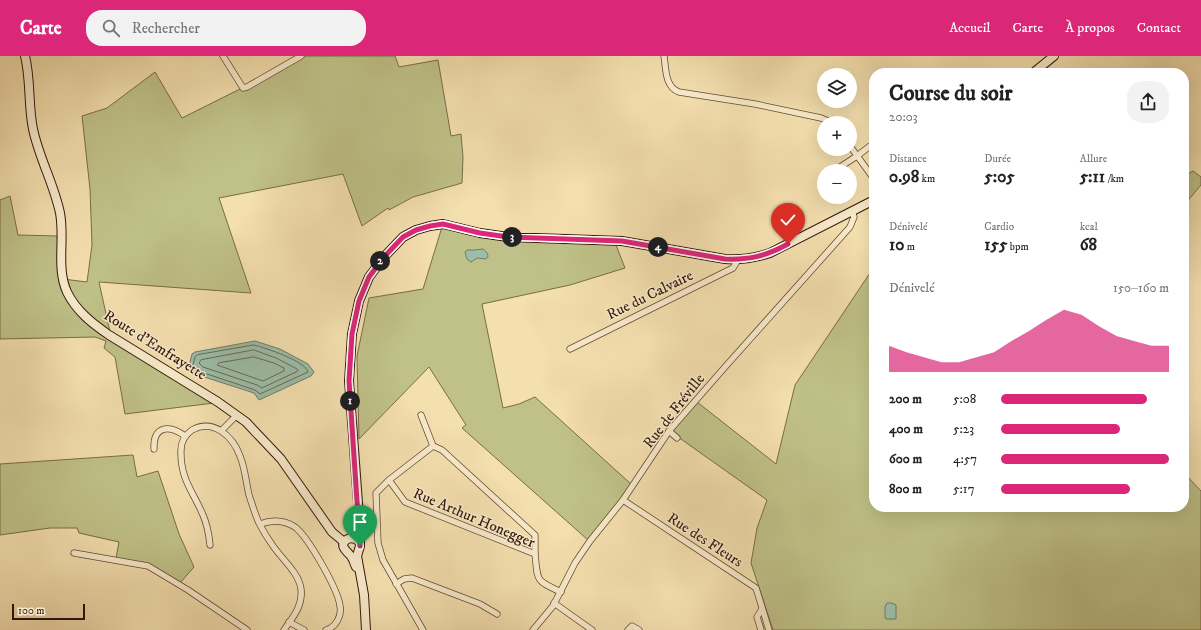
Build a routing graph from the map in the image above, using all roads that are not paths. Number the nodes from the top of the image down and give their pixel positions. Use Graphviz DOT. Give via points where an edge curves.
graph roads {
  1 [pos="25,56"];
  2 [pos="223,56"];
  3 [pos="301,56"];
  4 [pos="664,56"];
  5 [pos="1054,56"];
  6 [pos="1039,68"];
  7 [pos="817,117"];
  8 [pos="869,146"];
  9 [pos="857,156"];
  10 [pos="845,164"];
  11 [pos="869,172"];
  12 [pos="869,203"];
  13 [pos="849,213"];
  14 [pos="738,260"];
  15 [pos="570,349"];
  16 [pos="237,415"];
  17 [pos="421,415"];
  18 [pos="222,430"];
  19 [pos="669,431"];
  20 [pos="185,436"];
  21 [pos="677,438"];
  22 [pos="433,446"];
  23 [pos="154,449"];
  24 [pos="389,480"];
  25 [pos="623,500"];
  26 [pos="359,518"];
  27 [pos="260,524"];
  28 [pos="348,540"];
  29 [pos="359,542"];
  30 [pos="210,544"];
  31 [pos="358,552"];
  32 [pos="74,553"];
  33 [pos="535,554"];
  34 [pos="349,555"];
  35 [pos="361,581"];
  36 [pos="396,584"];
  37 [pos="561,592"];
  38 [pos="554,603"];
  39 [pos="762,609"];
  40 [pos="497,614"];
  41 [pos="289,622"];
  42 [pos="247,630"];
  43 [pos="284,630"];
  44 [pos="304,630"];
  45 [pos="326,630"];
  46 [pos="366,630"];
  47 [pos="423,630"];
  48 [pos="533,630"];
  49 [pos="592,630"];
  50 [pos="628,630"];
  51 [pos="639,630"];
  52 [pos="761,630"];
  53 [pos="769,630"];
  1 -- 16 [label="street, Route d'Emfrayette" via="33,128 60,214 63,277 71,299 95,326"];
  2 -- 3 [label="street" via="243,88"];
  4 -- 7 [label="street" via="669,83 679,92"];
  5 -- 6 [label="street"];
  8 -- 9 [label="street"];
  9 -- 10 [label="street"];
  9 -- 11 [label="street"];
  12 -- 13 [label="street"];
  13 -- 14 [label="street" via="770,253"];
  13 -- 19 [label="street, Rue de Fréville" via="853,221 850,227"];
  14 -- 15 [label="street, Rue du Calvaire" via="732,268"];
  14 -- 26 [label="street" via="622,241 508,237 443,224 416,230 403,237 369,277 359,301 352,334 349,381"];
  16 -- 18 [label="street"];
  16 -- 28 [label="street, Route d'Emfrayette" via="281,459 332,532"];
  17 -- 22 [label="street"];
  18 -- 20 [label="street" via="202,426"];
  18 -- 27 [label="street" via="241,458 249,494"];
  19 -- 21 [label="street"];
  19 -- 25 [label="street, Rue de Fréville"];
  20 -- 23 [label="street" via="171,428 162,430 157,434"];
  20 -- 30 [label="street" via="181,450 183,474 203,515"];
  22 -- 24 [label="street"];
  22 -- 33 [label="street" via="442,450 535,535"];
  24 -- 33 [label="street, Rue Arthur Honegger" via="405,502"];
  24 -- 36 [label="street" via="376,493 378,544 383,560"];
  25 -- 37 [label="street, Rue de Fréville" via="590,540"];
  25 -- 39 [label="street, Rue des Fleurs" via="756,588"];
  26 -- 28 [label="street" via="355,532"];
  26 -- 29 [label="street"];
  27 -- 41 [label="street" via="300,583 301,600"];
  27 -- 45 [label="street" via="270,520 288,524 295,528 313,550 337,593 340,606 339,619 334,626"];
  28 -- 29 [label="street" via="356,539"];
  28 -- 34 [label="street" via="343,548"];
  29 -- 31 [label="street"];
  31 -- 34 [label="street"];
  31 -- 35 [label="street"];
  32 -- 42 [label="street" via="148,566"];
  33 -- 37 [label="street, Rue Arthur Honegger" via="538,578 542,583"];
  34 -- 35 [label="street"];
  35 -- 46 [label="street"];
  36 -- 40 [label="street" via="412,578 480,604"];
  36 -- 47 [label="street"];
  37 -- 38 [label="street, Rue de Fréville"];
  38 -- 48 [label="street, Rue de Fréville"];
  38 -- 49 [label="street"];
  39 -- 52 [label="street, Rue des Fleurs" via="757,617"];
  39 -- 53 [label="street, Rue des Fleurs"];
  41 -- 43 [label="street"];
  41 -- 44 [label="street"];
  50 -- 51 [label="street" via="632,626"];
}
